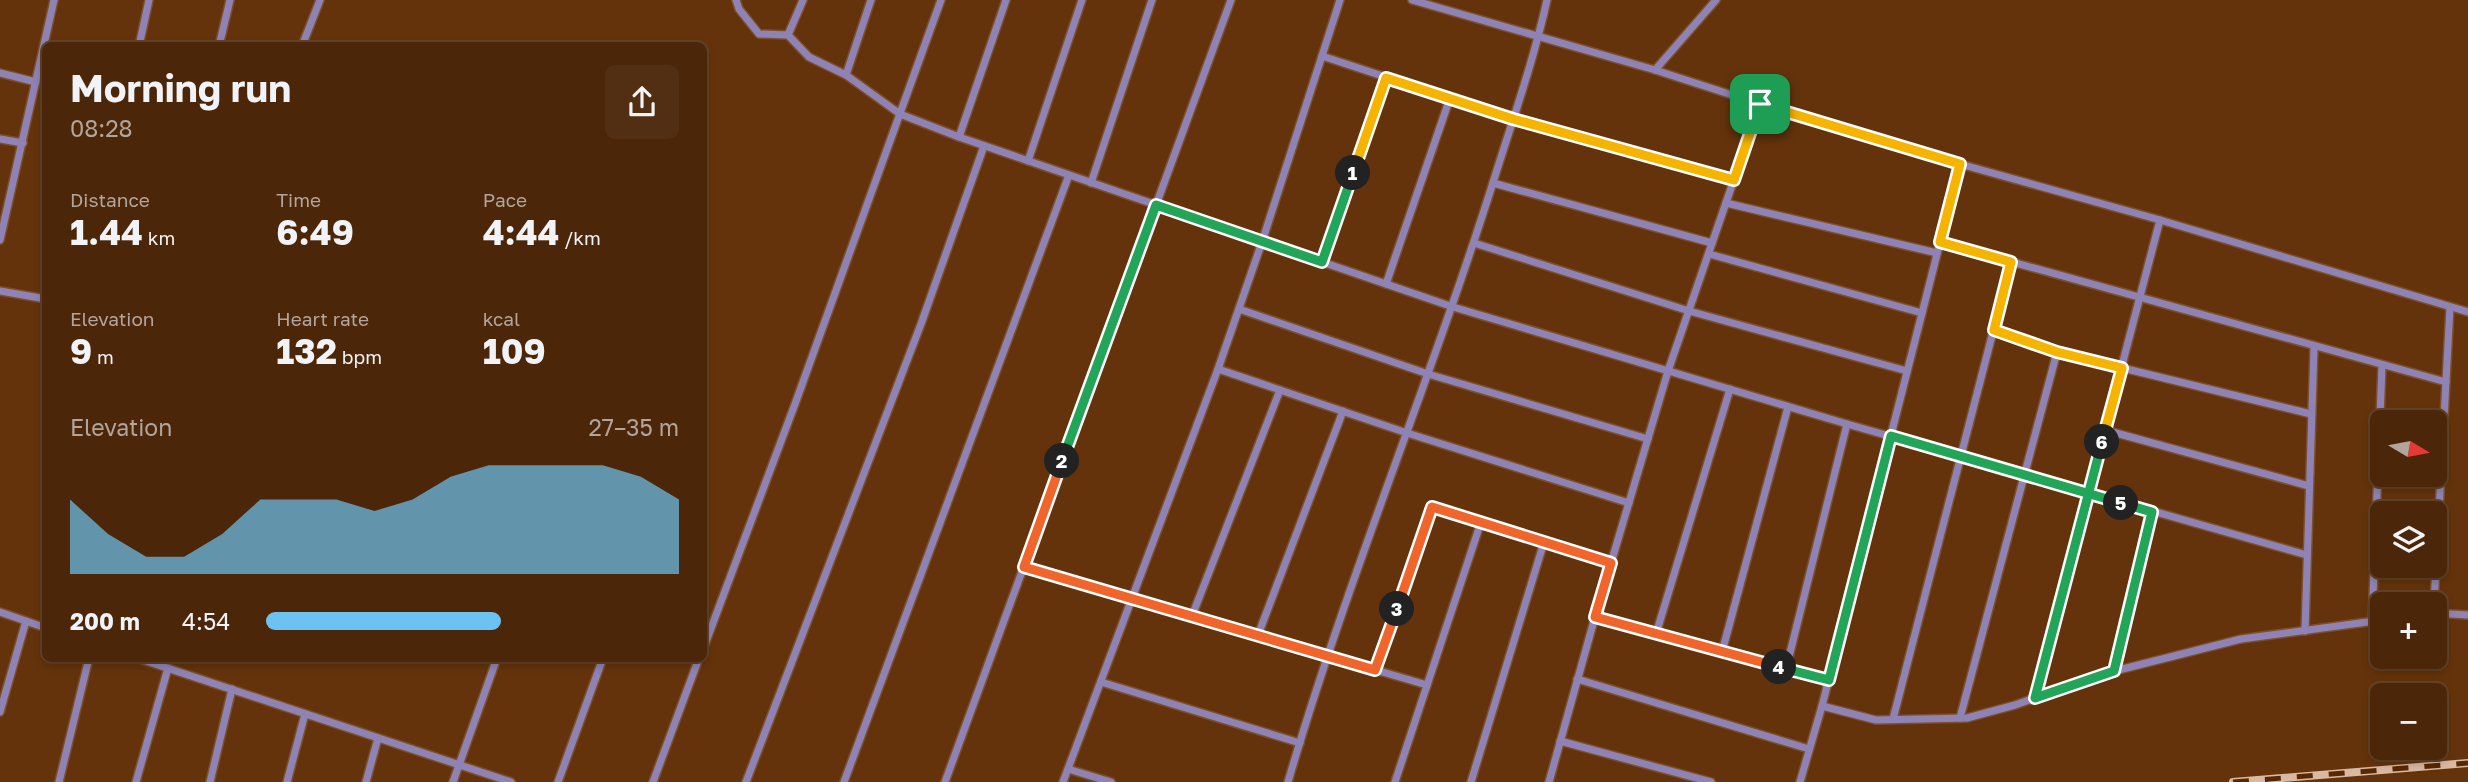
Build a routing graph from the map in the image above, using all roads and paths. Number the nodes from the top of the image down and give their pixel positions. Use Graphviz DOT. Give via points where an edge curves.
graph roads {
  1 [pos="54,0"];
  2 [pos="149,0"];
  3 [pos="320,0"];
  4 [pos="736,0"];
  5 [pos="803,0"];
  6 [pos="871,0"];
  7 [pos="941,0"];
  8 [pos="1006,0"];
  9 [pos="1082,0"];
  10 [pos="1152,0"];
  11 [pos="1231,0"];
  12 [pos="1340,0"];
  13 [pos="1412,0"];
  14 [pos="1547,0"];
  15 [pos="1716,0"];
  16 [pos="227,1"];
  17 [pos="788,36"];
  18 [pos="1539,38"];
  19 [pos="45,42"];
  20 [pos="140,42"];
  21 [pos="220,42"];
  22 [pos="304,42"];
  23 [pos="42,55"];
  24 [pos="1322,56"];
  25 [pos="1655,69"];
  26 [pos="0,73"];
  27 [pos="846,75"];
  28 [pos="1386,78"];
  29 [pos="36,82"];
  30 [pos="1450,99"];
  31 [pos="1760,104"];
  32 [pos="900,114"];
  33 [pos="1513,119"];
  34 [pos="959,137"];
  35 [pos="0,139"];
  36 [pos="23,143"];
  37 [pos="984,146"];
  38 [pos="1028,161"];
  39 [pos="1960,164"];
  40 [pos="1069,175"];
  41 [pos="1734,180"];
  42 [pos="1091,183"];
  43 [pos="1493,183"];
  44 [pos="1726,203"];
  45 [pos="1156,205"];
  46 [pos="2161,220"];
  47 [pos="0,240"];
  48 [pos="1262,242"];
  49 [pos="1940,242"];
  50 [pos="1474,243"];
  51 [pos="1712,243"];
  52 [pos="1937,253"];
  53 [pos="1709,254"];
  54 [pos="1322,262"];
  55 [pos="2011,262"];
  56 [pos="1386,284"];
  57 [pos="0,291"];
  58 [pos="42,298"];
  59 [pos="2140,299"];
  60 [pos="1453,307"];
  61 [pos="2450,307"];
  62 [pos="1239,309"];
  63 [pos="1689,311"];
  64 [pos="2468,312"];
  65 [pos="1922,313"];
  66 [pos="1994,330"];
  67 [pos="2314,348"];
  68 [pos="2057,352"];
  69 [pos="2382,366"];
  70 [pos="2122,368"];
  71 [pos="1218,369"];
  72 [pos="1668,371"];
  73 [pos="1907,371"];
  74 [pos="1428,374"];
  75 [pos="2446,382"];
  76 [pos="1730,389"];
  77 [pos="1280,390"];
  78 [pos="1788,407"];
  79 [pos="1343,411"];
  80 [pos="2311,414"];
  81 [pos="1847,424"];
  82 [pos="2105,430"];
  83 [pos="1407,433"];
  84 [pos="1891,436"];
  85 [pos="1648,439"];
  86 [pos="1961,455"];
  87 [pos="2024,474"];
  88 [pos="2309,486"];
  89 [pos="2089,493"];
  90 [pos="1629,503"];
  91 [pos="2152,512"];
  92 [pos="1481,522"];
  93 [pos="1544,542"];
  94 [pos="2307,555"];
  95 [pos="1611,563"];
  96 [pos="1024,567"];
  97 [pos="2373,592"];
  98 [pos="2435,592"];
  99 [pos="1132,598"];
  100 [pos="0,612"];
  101 [pos="2447,614"];
  102 [pos="2468,615"];
  103 [pos="1192,616"];
  104 [pos="1595,617"];
  105 [pos="26,621"];
  106 [pos="2370,622"];
  107 [pos="42,627"];
  108 [pos="2305,631"];
  109 [pos="1656,634"];
  110 [pos="1258,635"];
  111 [pos="707,639"];
  112 [pos="1722,652"];
  113 [pos="1329,656"];
  114 [pos="88,662"];
  115 [pos="149,662"];
  116 [pos="496,662"];
  117 [pos="602,662"];
  118 [pos="698,662"];
  119 [pos="168,668"];
  120 [pos="1786,669"];
  121 [pos="1375,670"];
  122 [pos="2114,671"];
  123 [pos="1577,679"];
  124 [pos="1829,680"];
  125 [pos="1101,682"];
  126 [pos="1427,685"];
  127 [pos="232,690"];
  128 [pos="2035,698"];
  129 [pos="1822,706"];
  130 [pos="0,712"];
  131 [pos="305,714"];
  132 [pos="1961,718"];
  133 [pos="1893,719"];
  134 [pos="378,738"];
  135 [pos="1560,741"];
  136 [pos="1300,743"];
  137 [pos="1809,749"];
  138 [pos="458,765"];
  139 [pos="1068,769"];
  140 [pos="59,782"];
  141 [pos="136,782"];
  142 [pos="210,782"];
  143 [pos="287,782"];
  144 [pos="366,782"];
  145 [pos="453,782"];
  146 [pos="511,782"];
  147 [pos="558,782"];
  148 [pos="653,782"];
  149 [pos="746,782"];
  150 [pos="844,782"];
  151 [pos="945,782"];
  152 [pos="1063,782"];
  153 [pos="1111,782"];
  154 [pos="1288,782"];
  155 [pos="1395,782"];
  156 [pos="1471,782"];
  157 [pos="1549,782"];
  158 [pos="1711,782"];
  159 [pos="1800,782"];
  1 -- 19 [label="street"];
  2 -- 20 [label="street"];
  3 -- 22 [label="street"];
  4 -- 17 [label="street" via="759,34"];
  5 -- 17 [label="street"];
  6 -- 27 [label="street"];
  7 -- 32 [label="street"];
  8 -- 34 [label="street"];
  9 -- 38 [label="street"];
  10 -- 42 [label="street"];
  11 -- 45 [label="street"];
  12 -- 24 [label="street"];
  13 -- 18 [label="street"];
  14 -- 18 [label="street"];
  15 -- 25 [label="street"];
  16 -- 21 [label="street"];
  17 -- 27 [label="street" via="809,57"];
  18 -- 25 [label="street"];
  18 -- 33 [label="street"];
  23 -- 29 [label="street"];
  24 -- 28 [label="street"];
  24 -- 48 [label="street"];
  25 -- 31 [label="street"];
  26 -- 29 [label="street"];
  27 -- 32 [label="street"];
  28 -- 30 [label="street"];
  28 -- 54 [label="street"];
  29 -- 36 [label="street"];
  30 -- 33 [label="street"];
  30 -- 56 [label="street"];
  31 -- 39 [label="street"];
  31 -- 41 [label="street"];
  32 -- 34 [label="street"];
  32 -- 111 [label="street"];
  33 -- 41 [label="street"];
  33 -- 43 [label="street"];
  34 -- 37 [label="street"];
  35 -- 36 [label="street"];
  36 -- 47 [label="street"];
  37 -- 38 [label="street"];
  37 -- 149 [label="street" via="916,338"];
  38 -- 40 [label="street"];
  39 -- 46 [label="street"];
  39 -- 49 [label="street"];
  40 -- 42 [label="street"];
  40 -- 150 [label="street"];
  41 -- 44 [label="street"];
  42 -- 45 [label="street"];
  43 -- 50 [label="street"];
  43 -- 51 [label="street"];
  44 -- 51 [label="street"];
  44 -- 52 [label="street"];
  45 -- 48 [label="street"];
  45 -- 96 [label="street"];
  46 -- 59 [label="street"];
  46 -- 61 [label="street"];
  48 -- 54 [label="street"];
  48 -- 62 [label="street"];
  49 -- 52 [label="street"];
  49 -- 55 [label="street"];
  50 -- 60 [label="street"];
  50 -- 63 [label="street"];
  51 -- 53 [label="street"];
  52 -- 65 [label="street"];
  53 -- 63 [label="street"];
  53 -- 65 [label="street"];
  54 -- 56 [label="street"];
  55 -- 59 [label="street"];
  55 -- 66 [label="street"];
  56 -- 60 [label="street"];
  57 -- 58 [label="street"];
  59 -- 67 [label="street"];
  59 -- 70 [label="street"];
  60 -- 72 [label="street"];
  60 -- 74 [label="street"];
  61 -- 64 [label="street"];
  61 -- 75 [label="street"];
  62 -- 71 [label="street"];
  62 -- 74 [label="street"];
  63 -- 72 [label="street"];
  63 -- 73 [label="street"];
  65 -- 73 [label="street"];
  66 -- 68 [label="street"];
  66 -- 86 [label="street"];
  67 -- 69 [label="street"];
  67 -- 80 [label="street"];
  68 -- 70 [label="street"];
  68 -- 87 [label="street"];
  69 -- 75 [label="street"];
  69 -- 97 [label="street"];
  70 -- 80 [label="street"];
  70 -- 82 [label="street"];
  71 -- 77 [label="street"];
  71 -- 99 [label="street"];
  72 -- 76 [label="street"];
  72 -- 85 [label="street"];
  73 -- 84 [label="street"];
  74 -- 83 [label="street"];
  74 -- 85 [label="street"];
  75 -- 98 [label="street"];
  76 -- 78 [label="street"];
  76 -- 109 [label="street"];
  77 -- 79 [label="street"];
  77 -- 103 [label="street"];
  78 -- 81 [label="street"];
  78 -- 112 [label="street"];
  79 -- 83 [label="street"];
  79 -- 110 [label="street"];
  80 -- 88 [label="street"];
  81 -- 84 [label="street"];
  81 -- 120 [label="street"];
  82 -- 88 [label="street"];
  82 -- 89 [label="street"];
  83 -- 90 [label="street"];
  83 -- 113 [label="street"];
  84 -- 86 [label="street"];
  84 -- 124 [label="street"];
  85 -- 90 [label="street"];
  86 -- 87 [label="street"];
  86 -- 133 [label="street"];
  87 -- 89 [label="street"];
  87 -- 132 [label="street"];
  88 -- 94 [label="street"];
  89 -- 91 [label="street"];
  89 -- 128 [label="street"];
  90 -- 95 [label="street"];
  91 -- 94 [label="street"];
  91 -- 122 [label="street"];
  92 -- 93 [label="street"];
  92 -- 121 [label="street" via="1432,507"];
  92 -- 126 [label="street"];
  93 -- 95 [label="street"];
  93 -- 156 [label="street"];
  94 -- 108 [label="street"];
  95 -- 104 [label="street"];
  96 -- 99 [label="street"];
  96 -- 151 [label="street"];
  99 -- 103 [label="street"];
  99 -- 125 [label="street"];
  100 -- 105 [label="street"];
  101 -- 102 [label="street"];
  103 -- 110 [label="street"];
  104 -- 109 [label="street"];
  104 -- 123 [label="street"];
  105 -- 107 [label="street"];
  105 -- 130 [label="street"];
  106 -- 108 [label="street"];
  108 -- 122 [label="street" via="2241,639"];
  109 -- 112 [label="street"];
  110 -- 113 [label="street"];
  112 -- 120 [label="street"];
  113 -- 121 [label="street"];
  113 -- 136 [label="street"];
  114 -- 140 [label="street"];
  115 -- 119 [label="street"];
  116 -- 138 [label="street"];
  117 -- 147 [label="street"];
  118 -- 148 [label="street"];
  119 -- 127 [label="street"];
  119 -- 141 [label="street"];
  120 -- 124 [label="street"];
  121 -- 126 [label="street"];
  122 -- 128 [label="street"];
  123 -- 135 [label="street"];
  123 -- 137 [label="street"];
  124 -- 129 [label="street"];
  125 -- 136 [label="street"];
  125 -- 139 [label="street"];
  126 -- 155 [label="street"];
  127 -- 131 [label="street"];
  127 -- 142 [label="street"];
  128 -- 132 [label="street"];
  129 -- 133 [label="street"];
  129 -- 137 [label="street"];
  131 -- 134 [label="street"];
  131 -- 143 [label="street"];
  132 -- 133 [label="street"];
  134 -- 138 [label="street"];
  134 -- 144 [label="street"];
  135 -- 157 [label="street"];
  135 -- 158 [label="street"];
  136 -- 154 [label="street"];
  137 -- 159 [label="street"];
  138 -- 145 [label="street"];
  138 -- 146 [label="street"];
  139 -- 152 [label="street"];
  139 -- 153 [label="street"];
}
